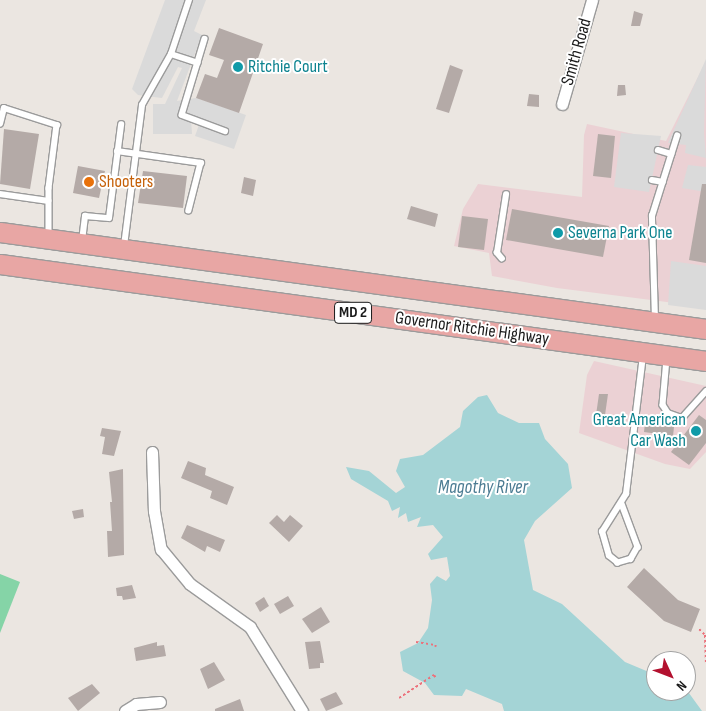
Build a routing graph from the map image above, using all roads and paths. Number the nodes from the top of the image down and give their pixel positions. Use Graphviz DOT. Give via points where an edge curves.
graph roads {
  1 [pos="189,0"];
  2 [pos="592,0"];
  3 [pos="205,38"];
  4 [pos="171,54"];
  5 [pos="198,63"];
  6 [pos="562,104"];
  7 [pos="0,124"];
  8 [pos="121,125"];
  9 [pos="225,131"];
  10 [pos="676,136"];
  11 [pos="658,150"];
  12 [pos="117,151"];
  13 [pos="135,152"];
  14 [pos="671,154"];
  15 [pos="652,180"];
  16 [pos="662,182"];
  17 [pos="0,194"];
  18 [pos="506,195"];
  19 [pos="49,201"];
  20 [pos="189,210"];
  21 [pos="0,232"];
  22 [pos="48,239"];
  23 [pos="82,243"];
  24 [pos="124,248"];
  25 [pos="502,259"];
  26 [pos="0,264"];
  27 [pos="655,322"];
  28 [pos="706,327"];
  29 [pos="644,353"];
  30 [pos="668,356"];
  31 [pos="706,361"];
  32 [pos="706,391"];
  33 [pos="152,452"];
  34 [pos="622,504"];
  35 [pos="699,629"];
  36 [pos="416,642"];
  37 [pos="435,647"];
  38 [pos="706,663"];
  39 [pos="436,678"];
  40 [pos="399,698"];
  41 [pos="160,702"];
  42 [pos="125,711"];
  43 [pos="302,711"];
  1 -- 4 [label="lane"];
  2 -- 6 [label="street, Smith Road"];
  3 -- 5 [label="lane"];
  4 -- 5 [label="lane"];
  4 -- 13 [label="lane" via="142,105"];
  5 -- 9 [label="lane" via="182,115"];
  7 -- 19 [label="lane" via="4,108 57,125"];
  8 -- 12 [label="lane"];
  10 -- 14 [label="lane"];
  11 -- 14 [label="lane"];
  12 -- 13 [label="lane"];
  12 -- 23 [label="lane" via="109,218 85,216"];
  13 -- 20 [label="lane" via="201,163"];
  13 -- 24 [label="lane"];
  14 -- 16 [label="lane"];
  15 -- 16 [label="lane"];
  16 -- 27 [label="lane" via="652,216"];
  17 -- 19 [label="lane"];
  18 -- 25 [label="lane" via="496,253"];
  19 -- 22 [label="lane"];
  21 -- 22 [label="highway, Governor Ritchie Highway / MD 2"];
  22 -- 23 [label="highway, Governor Ritchie Highway / MD 2"];
  23 -- 24 [label="highway, Governor Ritchie Highway / MD 2"];
  24 -- 27 [label="highway, Governor Ritchie Highway / MD 2"];
  26 -- 29 [label="highway, Governor Ritchie Highway / MD 2"];
  27 -- 28 [label="highway, Governor Ritchie Highway / MD 2"];
  29 -- 30 [label="highway, Governor Ritchie Highway / MD 2"];
  29 -- 34 [label="lane" via="628,484"];
  30 -- 31 [label="highway, Governor Ritchie Highway / MD 2"];
  30 -- 32 [label="lane" via="662,405 668,413 679,418 687,415"];
  33 -- 43 [label="street" via="154,511 161,549 190,584 250,627"];
  34 -- 34 [label="lane" via="602,532 609,556 618,563 631,559 638,548"];
  35 -- 38 [label="path" via="706,635"];
  36 -- 37 [label="path"];
  39 -- 40 [label="path" via="434,675"];
  41 -- 42 [label="street" via="136,704"];
}
